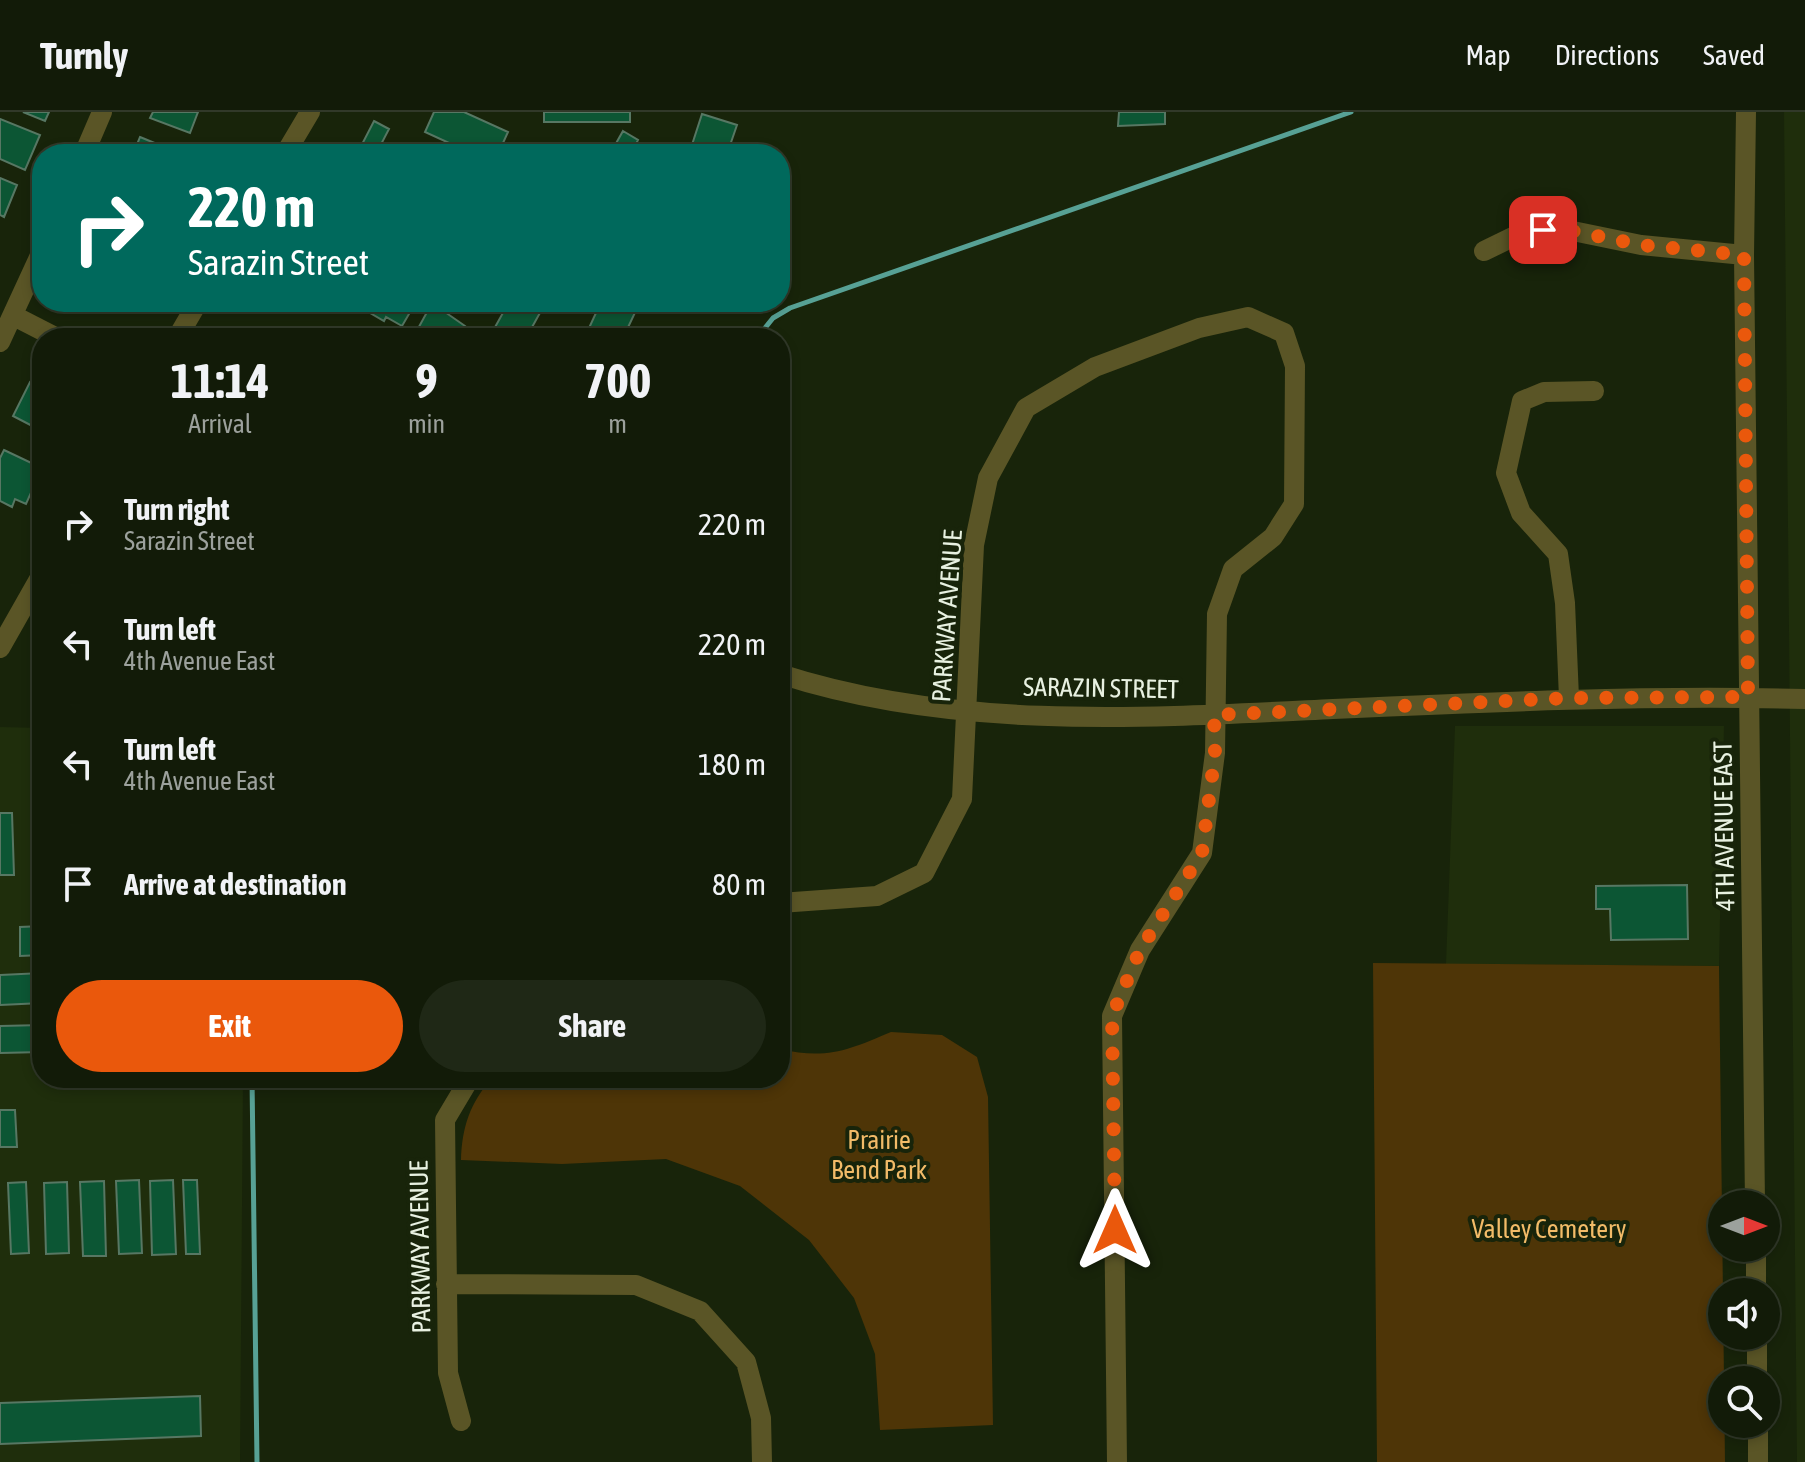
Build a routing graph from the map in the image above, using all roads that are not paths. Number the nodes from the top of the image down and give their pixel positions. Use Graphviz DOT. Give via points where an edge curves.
graph roads {
  1 [pos="102,112"];
  2 [pos="310,112"];
  3 [pos="1746,112"];
  4 [pos="88,144"];
  5 [pos="291,144"];
  6 [pos="1484,251"];
  7 [pos="1744,255"];
  8 [pos="32,274"];
  9 [pos="14,316"];
  10 [pos="37,328"];
  11 [pos="0,342"];
  12 [pos="1594,391"];
  13 [pos="32,592"];
  14 [pos="0,648"];
  15 [pos="790,677"];
  16 [pos="1748,697"];
  17 [pos="1569,698"];
  18 [pos="1805,699"];
  19 [pos="966,712"];
  20 [pos="1214,715"];
  21 [pos="790,902"];
  22 [pos="464,1088"];
  23 [pos="1755,1190"];
  24 [pos="446,1284"];
  25 [pos="461,1421"];
  26 [pos="1758,1438"];
  27 [pos="762,1462"];
  28 [pos="1117,1462"];
  29 [pos="1758,1462"];
  1 -- 4 [label="street"];
  2 -- 5 [label="street"];
  3 -- 7 [label="street, 4TH AVENUE EAST"];
  6 -- 7 [label="street" via="1523,232 1563,229 1641,245"];
  7 -- 16 [label="street, 4TH AVENUE EAST"];
  8 -- 9 [label="street"];
  9 -- 10 [label="street"];
  9 -- 11 [label="street"];
  12 -- 17 [label="street" via="1544,392 1522,401 1506,473 1521,513 1558,554"];
  13 -- 14 [label="street"];
  15 -- 19 [label="street, SARAZIN STREET" via="832,691"];
  16 -- 17 [label="street, SARAZIN STREET"];
  16 -- 18 [label="street, SARAZIN STREET"];
  16 -- 23 [label="street, 4TH AVENUE EAST"];
  17 -- 20 [label="street, SARAZIN STREET"];
  19 -- 20 [label="street, SARAZIN STREET"];
  19 -- 20 [label="street, PARKWAY AVENUE" via="974,545 988,478 1026,408 1095,367 1199,328 1248,317 1284,333 1295,366 1294,504 1273,537 1233,569 1217,614"];
  19 -- 21 [label="street, PARKWAY AVENUE" via="962,799 924,873 877,896"];
  20 -- 28 [label="street" via="1215,753 1202,853 1140,950 1112,1016"];
  22 -- 24 [label="street, PARKWAY AVENUE" via="445,1120"];
  24 -- 25 [label="street, PARKWAY AVENUE" via="448,1373"];
  24 -- 27 [label="street" via="636,1285 700,1311 746,1362 761,1418"];
  26 -- 29 [label="street"];
}
